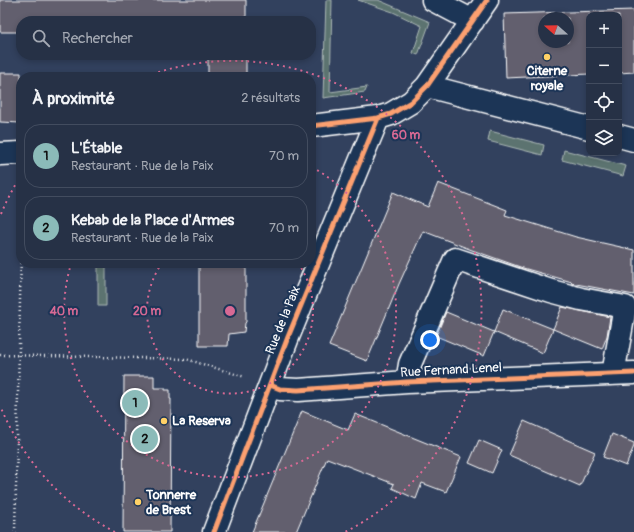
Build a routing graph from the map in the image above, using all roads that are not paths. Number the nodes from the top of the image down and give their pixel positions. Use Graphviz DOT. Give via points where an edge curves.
graph roads {
  1 [pos="433,0"];
  2 [pos="487,0"];
  3 [pos="472,21"];
  4 [pos="427,86"];
  5 [pos="378,118"];
  6 [pos="316,125"];
  7 [pos="586,127"];
  8 [pos="622,137"];
  9 [pos="634,140"];
  10 [pos="16,153"];
  11 [pos="0,154"];
  12 [pos="624,373"];
  13 [pos="407,382"];
  14 [pos="270,385"];
  15 [pos="214,532"];
  1 -- 3 [label="street"];
  2 -- 3 [label="street"];
  3 -- 4 [label="street"];
  4 -- 5 [label="street" via="411,102 391,114"];
  4 -- 7 [label="street"];
  5 -- 6 [label="street"];
  5 -- 14 [label="street, Rue de la Paix"];
  8 -- 9 [label="street"];
  10 -- 11 [label="street"];
  12 -- 13 [label="street, Rue Fernand Lenel"];
  12 -- 13 [label="street" via="625,307 551,291 455,259 410,364"];
  13 -- 14 [label="street, Rue Fernand Lenel" via="298,390 280,389"];
  14 -- 15 [label="street, Rue de la Paix"];
}
